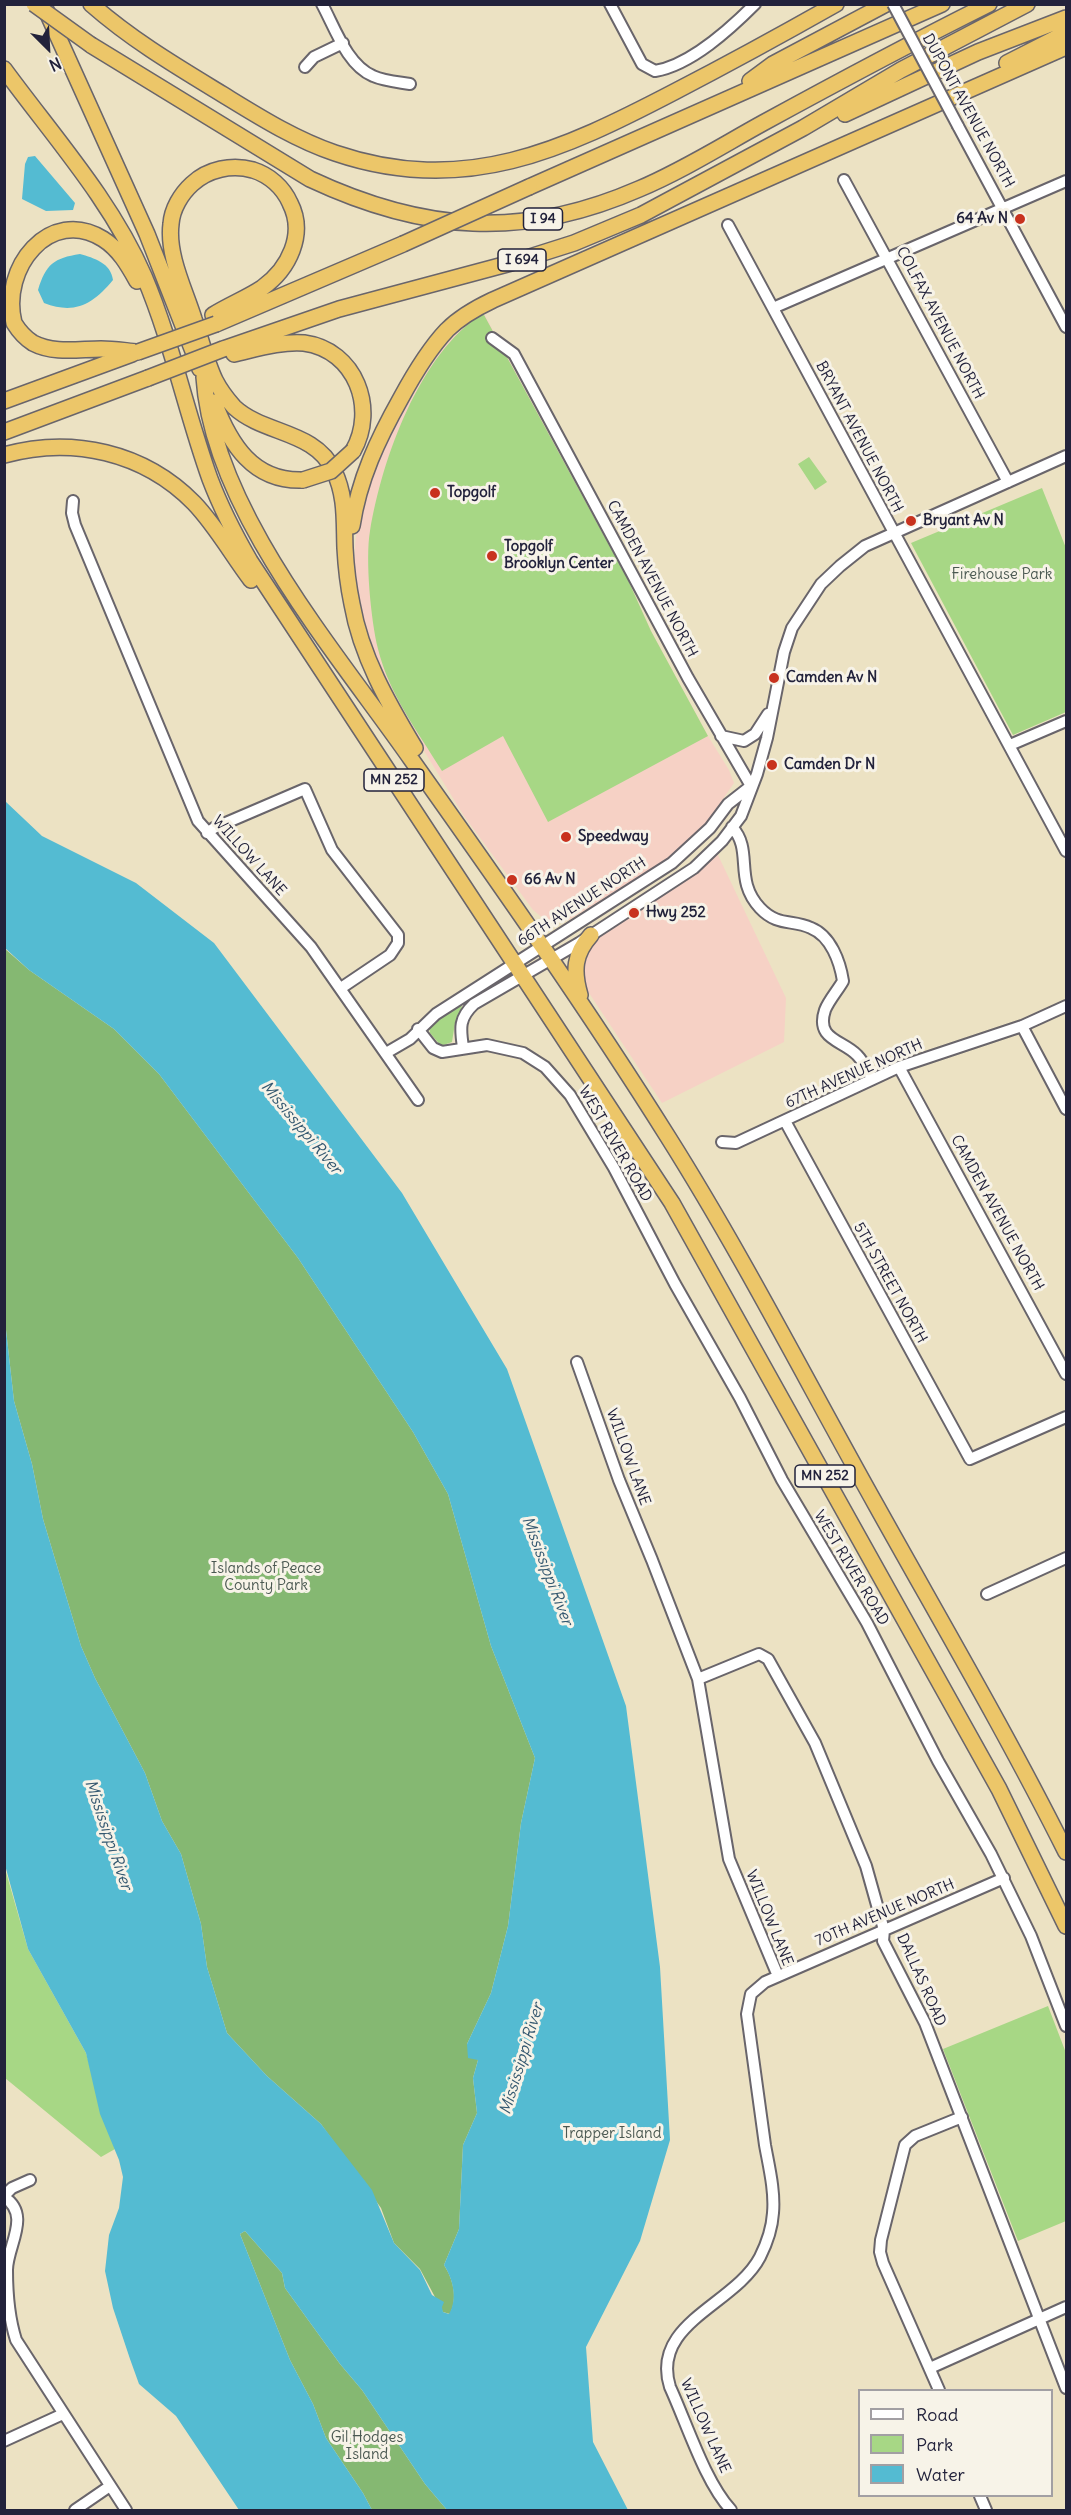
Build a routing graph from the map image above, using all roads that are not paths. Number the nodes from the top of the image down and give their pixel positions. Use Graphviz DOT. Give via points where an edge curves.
graph roads {
  1 [pos="34,4"];
  2 [pos="44,4"];
  3 [pos="91,4"];
  4 [pos="322,4"];
  5 [pos="610,4"];
  6 [pos="818,4"];
  7 [pos="836,4"];
  8 [pos="886,4"];
  9 [pos="893,4"];
  10 [pos="923,4"];
  11 [pos="942,4"];
  12 [pos="989,4"];
  13 [pos="1027,4"];
  14 [pos="753,5"];
  15 [pos="1066,18"];
  16 [pos="1066,33"];
  17 [pos="775,39"];
  18 [pos="343,43"];
  19 [pos="1066,47"];
  20 [pos="832,52"];
  21 [pos="305,67"];
  22 [pos="4,69"];
  23 [pos="410,84"];
  24 [pos="731,96"];
  25 [pos="803,128"];
  26 [pos="816,157"];
  27 [pos="844,180"];
  28 [pos="1066,181"];
  29 [pos="1004,208"];
  30 [pos="728,225"];
  31 [pos="888,258"];
  32 [pos="773,308"];
  33 [pos="215,320"];
  34 [pos="1066,327"];
  35 [pos="492,338"];
  36 [pos="138,352"];
  37 [pos="225,352"];
  38 [pos="204,377"];
  39 [pos="185,398"];
  40 [pos="4,401"];
  41 [pos="4,432"];
  42 [pos="4,455"];
  43 [pos="1066,456"];
  44 [pos="1008,482"];
  45 [pos="74,501"];
  46 [pos="893,532"];
  47 [pos="350,595"];
  48 [pos="772,706"];
  49 [pos="351,715"];
  50 [pos="1066,721"];
  51 [pos="721,736"];
  52 [pos="1010,745"];
  53 [pos="751,786"];
  54 [pos="732,827"];
  55 [pos="207,833"];
  56 [pos="464,834"];
  57 [pos="1066,851"];
  58 [pos="591,935"];
  59 [pos="546,952"];
  60 [pos="519,969"];
  61 [pos="341,988"];
  62 [pos="1066,1006"];
  63 [pos="585,1009"];
  64 [pos="1022,1026"];
  65 [pos="418,1029"];
  66 [pos="463,1047"];
  67 [pos="386,1053"];
  68 [pos="899,1067"];
  69 [pos="872,1079"];
  70 [pos="418,1100"];
  71 [pos="1066,1109"];
  72 [pos="785,1121"];
  73 [pos="722,1142"];
  74 [pos="577,1362"];
  75 [pos="1066,1374"];
  76 [pos="1066,1417"];
  77 [pos="1066,1558"];
  78 [pos="987,1594"];
  79 [pos="698,1679"];
  80 [pos="1048,1816"];
  81 [pos="1066,1841"];
  82 [pos="1066,1852"];
  83 [pos="1004,1878"];
  84 [pos="1064,1916"];
  85 [pos="884,1930"];
  86 [pos="778,1976"];
  87 [pos="1066,2026"];
  88 [pos="962,2117"];
  89 [pos="30,2180"];
  90 [pos="4,2197"];
  91 [pos="1066,2307"];
  92 [pos="1039,2319"];
  93 [pos="8,2329"];
  94 [pos="930,2368"];
  95 [pos="1066,2388"];
  96 [pos="938,2389"];
  97 [pos="63,2415"];
  98 [pos="4,2441"];
  99 [pos="110,2486"];
  100 [pos="980,2497"];
  101 [pos="75,2511"];
  102 [pos="126,2511"];
  103 [pos="731,2511"];
  104 [pos="986,2511"];
  1 -- 12 [label="highway, I 94, bridge" via="91,45 309,179 370,204 416,217 467,224 537,220 640,189"];
  2 -- 38 [label="highway" via="150,239"];
  3 -- 17 [label="highway" via="151,52 286,132 347,156 426,170 483,167 549,151 637,111"];
  4 -- 18 [label="street"];
  5 -- 14 [label="street" via="642,64 655,71 673,65 723,34"];
  6 -- 17 [label="highway" via="791,21"];
  7 -- 17 [label="highway"];
  8 -- 24 [label="highway" via="773,64"];
  9 -- 29 [label="street, DUPONT AVENUE NORTH, bridge"];
  10 -- 20 [label="highway"];
  11 -- 20 [label="highway"];
  13 -- 25 [label="highway, I 694" via="901,70"];
  15 -- 25 [label="highway"];
  16 -- 26 [label="highway"];
  18 -- 21 [label="street" via="314,57"];
  18 -- 23 [label="street" via="362,70 374,77"];
  19 -- 26 [label="highway"];
  20 -- 24 [label="highway"];
  22 -- 39 [label="highway" via="102,202 133,253 157,310"];
  24 -- 33 [label="highway, bridge" via="403,244"];
  25 -- 37 [label="highway, I 694" via="641,215 574,243 339,309"];
  26 -- 47 [label="highway" via="492,300 447,330 418,368 368,464 351,529"];
  27 -- 31 [label="street, COLFAX AVENUE NORTH"];
  28 -- 29 [label="street"];
  29 -- 31 [label="street"];
  29 -- 34 [label="street, DUPONT AVENUE NORTH"];
  30 -- 32 [label="street, BRYANT AVENUE NORTH"];
  31 -- 32 [label="street"];
  31 -- 44 [label="street, COLFAX AVENUE NORTH"];
  32 -- 46 [label="street, BRYANT AVENUE NORTH"];
  33 -- 36 [label="highway, bridge" via="192,333"];
  33 -- 47 [label="highway" via="268,283 286,262 295,243 296,221 287,196 255,170 222,168 192,184 172,216 172,248 211,371 222,392 244,414 311,444 333,468 345,502"];
  35 -- 51 [label="street, CAMDEN AVENUE NORTH" via="514,354"];
  36 -- 39 [label="highway" via="65,350 32,342 17,327 5,302 8,277 18,256 36,241 59,231 85,231 109,244 143,292"];
  36 -- 40 [label="highway"];
  37 -- 38 [label="highway, bridge" via="302,343 338,358 354,376 363,399 363,423 353,451 326,474 303,480 268,474 242,456 227,432"];
  37 -- 41 [label="highway, I 694, bridge"];
  38 -- 56 [label="highway" via="206,406 222,453 263,543 317,627"];
  39 -- 49 [label="highway" via="211,481 232,530"];
  42 -- 49 [label="highway" via="49,446 94,449 134,462 172,484 208,520"];
  43 -- 44 [label="street, 66TH AVENUE NORTH"];
  44 -- 46 [label="street, 66TH AVENUE NORTH"];
  45 -- 55 [label="street, WILLOW LANE" via="75,525 198,821"];
  46 -- 48 [label="street, 66TH AVENUE NORTH" via="865,546 840,566 806,605 783,652"];
  46 -- 52 [label="street, BRYANT AVENUE NORTH"];
  47 -- 56 [label="highway" via="360,637 375,674"];
  48 -- 51 [label="street" via="755,734 744,741"];
  48 -- 53 [label="street, 66TH AVENUE NORTH" via="762,757"];
  49 -- 60 [label="highway, MN 252"];
  50 -- 52 [label="street"];
  51 -- 53 [label="street, CAMDEN AVENUE NORTH"];
  52 -- 57 [label="street, BRYANT AVENUE NORTH"];
  53 -- 54 [label="street, 66TH AVENUE NORTH" via="741,816"];
  53 -- 59 [label="street, 66TH AVENUE NORTH" via="728,804 710,828 672,863"];
  54 -- 58 [label="street, 66TH AVENUE NORTH" via="694,868"];
  54 -- 69 [label="street" via="742,844 745,883 760,908 784,924 812,928 830,945 843,981 826,1008 823,1021 828,1035 857,1054"];
  55 -- 61 [label="street, WILLOW LANE" via="311,947"];
  55 -- 61 [label="street" via="305,789 332,850 398,935 390,955"];
  56 -- 59 [label="highway, MN 252"];
  58 -- 59 [label="street, 66TH AVENUE NORTH"];
  58 -- 63 [label="highway" via="581,946 575,964"];
  59 -- 60 [label="street, 66TH AVENUE NORTH"];
  59 -- 63 [label="highway, MN 252"];
  60 -- 65 [label="street, 66TH AVENUE NORTH" via="436,1014"];
  60 -- 66 [label="street, 66TH AVENUE NORTH" via="464,1014 460,1022"];
  60 -- 84 [label="highway, MN 252" via="692,1236 999,1789"];
  61 -- 67 [label="street, WILLOW LANE"];
  62 -- 64 [label="street, 67TH AVENUE NORTH"];
  63 -- 80 [label="highway, MN 252" via="715,1214"];
  64 -- 68 [label="street, 67TH AVENUE NORTH"];
  64 -- 71 [label="street"];
  65 -- 66 [label="street" via="437,1050"];
  65 -- 67 [label="street, 66TH AVENUE NORTH" via="410,1039"];
  66 -- 83 [label="street, WEST RIVER ROAD" via="487,1045 514,1050 553,1074 570,1095 614,1167 782,1480 867,1623"];
  67 -- 70 [label="street, WILLOW LANE"];
  68 -- 69 [label="street, 67TH AVENUE NORTH"];
  68 -- 75 [label="street, CAMDEN AVENUE NORTH"];
  69 -- 72 [label="street, 67TH AVENUE NORTH"];
  72 -- 73 [label="street, 67TH AVENUE NORTH" via="736,1143"];
  72 -- 76 [label="street, 5TH STREET NORTH" via="970,1459"];
  74 -- 79 [label="street, WILLOW LANE"];
  77 -- 78 [label="street"];
  79 -- 85 [label="street, DALLAS ROAD" via="759,1654 768,1659 815,1743 866,1866"];
  79 -- 86 [label="street, WILLOW LANE" via="729,1859"];
  80 -- 81 [label="street"];
  80 -- 82 [label="highway, MN 252"];
  83 -- 85 [label="street, 70TH AVENUE NORTH"];
  83 -- 87 [label="street, WEST RIVER ROAD" via="1045,1968"];
  85 -- 86 [label="street, 70TH AVENUE NORTH"];
  85 -- 88 [label="street, DALLAS ROAD" via="883,1941 925,2023"];
  86 -- 103 [label="street, WILLOW LANE" via="751,1994 747,2014 772,2194 771,2228 748,2274 684,2329 669,2349 667,2362 670,2387 700,2456"];
  88 -- 92 [label="street, DALLAS ROAD"];
  88 -- 94 [label="street" via="915,2136 904,2145 880,2240 883,2262"];
  89 -- 90 [label="street" via="12,2188"];
  90 -- 93 [label="street" via="13,2205 17,2219 7,2269"];
  91 -- 92 [label="street"];
  92 -- 94 [label="street"];
  92 -- 95 [label="street, DALLAS ROAD"];
  93 -- 97 [label="street"];
  94 -- 96 [label="street"];
  97 -- 98 [label="street"];
  97 -- 99 [label="street"];
  99 -- 101 [label="street"];
  99 -- 102 [label="street"];
  100 -- 104 [label="street"];
}
